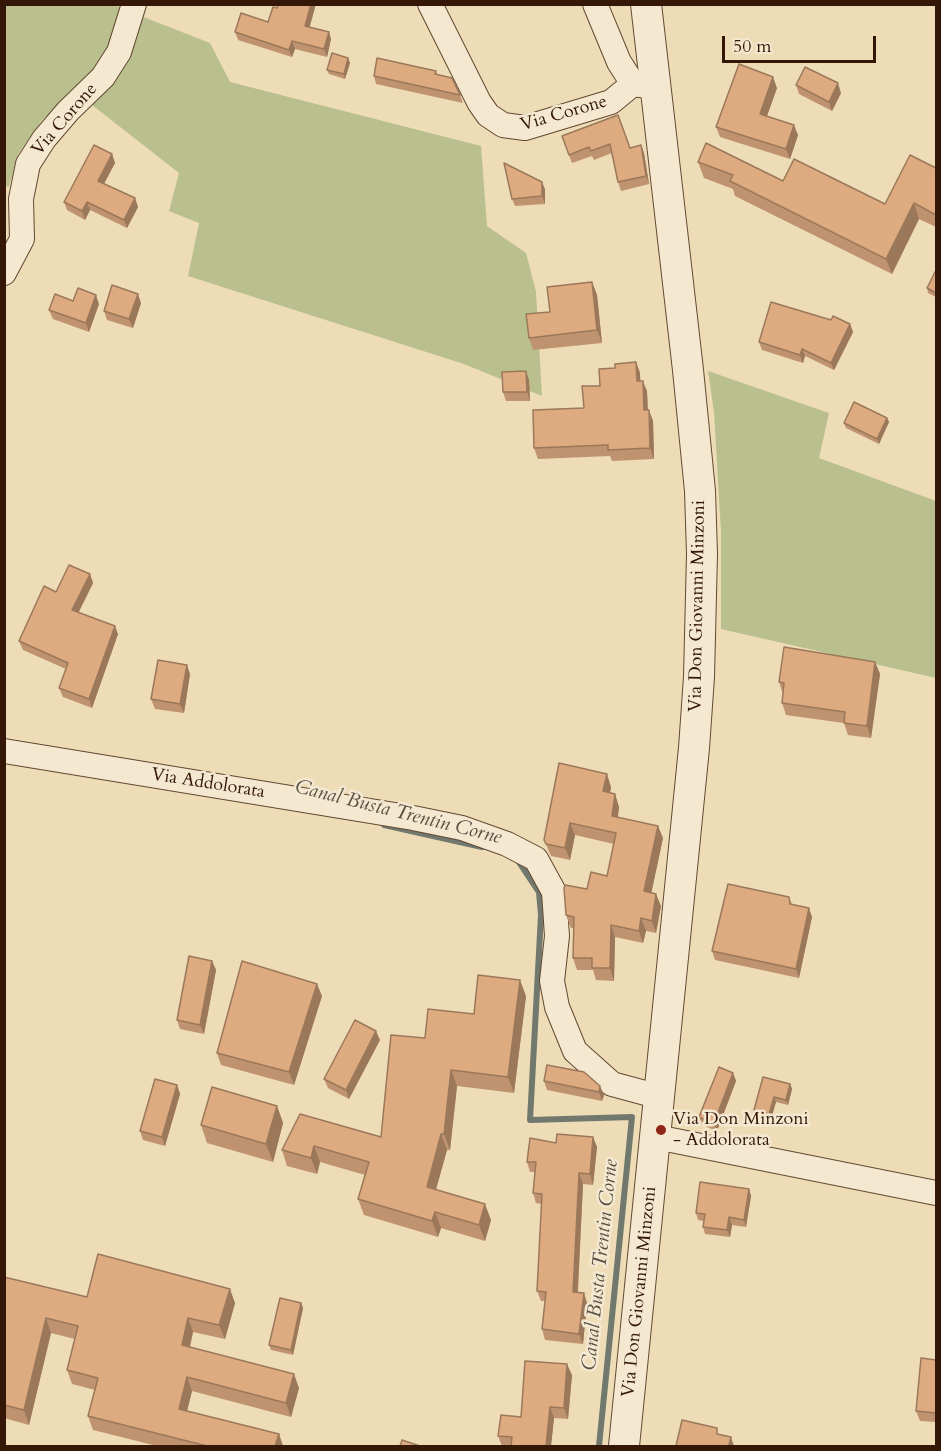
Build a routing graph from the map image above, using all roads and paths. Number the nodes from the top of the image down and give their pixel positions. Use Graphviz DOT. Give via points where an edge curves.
graph roads {
  1 [pos="134,4"];
  2 [pos="430,4"];
  3 [pos="595,4"];
  4 [pos="646,4"];
  5 [pos="644,86"];
  6 [pos="4,273"];
  7 [pos="4,751"];
  8 [pos="660,1097"];
  9 [pos="657,1137"];
  10 [pos="936,1192"];
  11 [pos="624,1446"];
  1 -- 6 [label="street, Via Corone" via="119,52 103,77 62,118 28,164 21,199 22,239"];
  2 -- 5 [label="street, Via Corone" via="479,102 488,116 503,125 525,128 610,102"];
  3 -- 5 [label="street" via="619,62"];
  4 -- 5 [label="street, Via Don Giovanni Minzoni"];
  5 -- 8 [label="street, Via Don Giovanni Minzoni" via="688,370 702,554 699,689"];
  7 -- 8 [label="street, Via Addolorata" via="413,818 462,828 536,859 554,891 557,936 552,981 557,1007 575,1051 612,1084"];
  8 -- 9 [label="street, Via Don Giovanni Minzoni"];
  9 -- 10 [label="street"];
  9 -- 11 [label="street, Via Don Giovanni Minzoni"];
}
